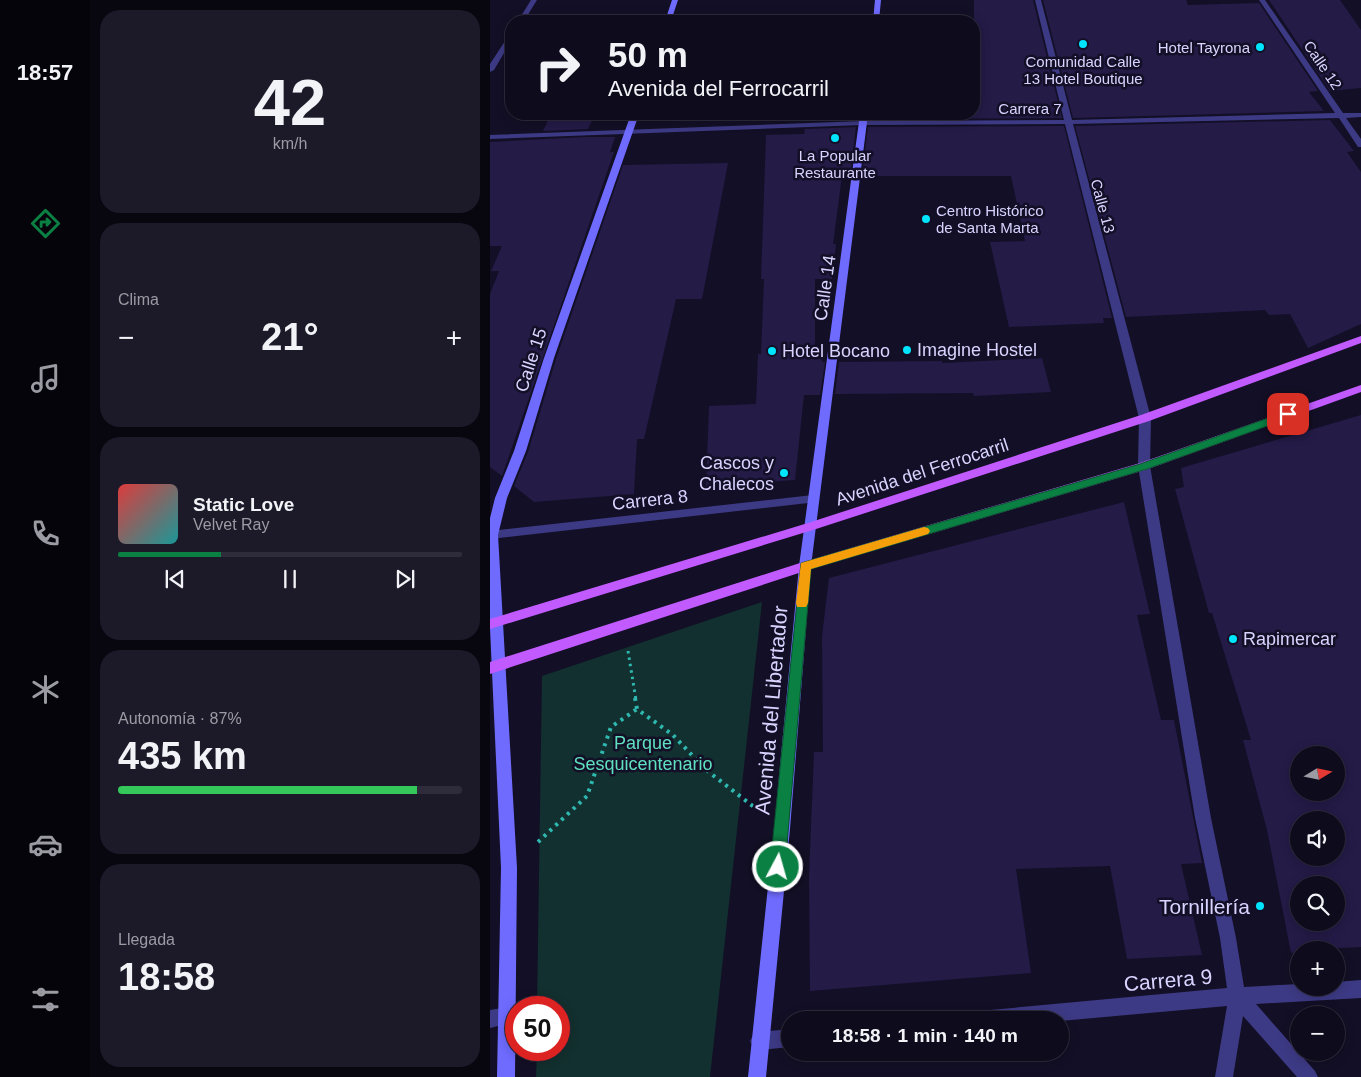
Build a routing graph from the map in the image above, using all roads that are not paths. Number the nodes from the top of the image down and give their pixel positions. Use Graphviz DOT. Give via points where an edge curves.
graph roads {
  1 [pos="534,0"];
  2 [pos="675,0"];
  3 [pos="878,0"];
  4 [pos="1038,0"];
  5 [pos="1262,0"];
  6 [pos="525,15"];
  7 [pos="670,15"];
  8 [pos="877,15"];
  9 [pos="505,46"];
  10 [pos="490,70"];
  11 [pos="1361,115"];
  12 [pos="1340,116"];
  13 [pos="633,120"];
  14 [pos="828,120"];
  15 [pos="864,120"];
  16 [pos="966,120"];
  17 [pos="1068,122"];
  18 [pos="629,131"];
  19 [pos="490,136"];
  20 [pos="1361,145"];
  21 [pos="1361,339"];
  22 [pos="1361,388"];
  23 [pos="1145,418"];
  24 [pos="1144,466"];
  25 [pos="813,499"];
  26 [pos="812,526"];
  27 [pos="491,535"];
  28 [pos="805,566"];
  29 [pos="493,623"];
  30 [pos="495,666"];
  31 [pos="1361,989"];
  32 [pos="508,996"];
  33 [pos="1237,996"];
  34 [pos="1069,1012"];
  35 [pos="505,1016"];
  36 [pos="490,1019"];
  37 [pos="781,1039"];
  38 [pos="759,1041"];
  39 [pos="507,1061"];
  40 [pos="506,1077"];
  41 [pos="757,1077"];
  42 [pos="1224,1077"];
  43 [pos="1309,1077"];
  1 -- 6 [label="street"];
  2 -- 7 [label="street"];
  3 -- 8 [label="street"];
  4 -- 17 [label="street, Calle 13"];
  5 -- 12 [label="street, Calle 12"];
  9 -- 10 [label="street"];
  11 -- 12 [label="street, Carrera 7"];
  12 -- 17 [label="street, Carrera 7"];
  12 -- 20 [label="street, Calle 12"];
  13 -- 18 [label="street, Calle 15"];
  14 -- 18 [label="street, Carrera 7"];
  15 -- 25 [label="street, Calle 14"];
  16 -- 17 [label="street, Carrera 7"];
  17 -- 23 [label="street, Calle 13"];
  18 -- 19 [label="street, Carrera 7"];
  18 -- 27 [label="street, Calle 15" via="549,358 520,451 500,498"];
  21 -- 23 [label="main road, Avenida del Ferrocarril"];
  22 -- 24 [label="main road"];
  23 -- 24 [label="street, Calle 13"];
  23 -- 26 [label="main road, Avenida del Ferrocarril"];
  24 -- 28 [label="main road"];
  24 -- 33 [label="street, Calle 13" via="1203,818"];
  25 -- 26 [label="street, Calle 14"];
  25 -- 27 [label="street, Carrera 8"];
  26 -- 28 [label="street, Avenida del Libertador"];
  26 -- 29 [label="main road, Avenida del Ferrocarril"];
  27 -- 29 [label="street, Calle 15"];
  28 -- 30 [label="main road"];
  28 -- 38 [label="street, Avenida del Libertador"];
  29 -- 30 [label="street"];
  30 -- 32 [label="street" via="509,868"];
  31 -- 33 [label="street, Carrera 9"];
  33 -- 34 [label="street, Carrera 9"];
  33 -- 42 [label="street"];
  33 -- 43 [label="street"];
  35 -- 36 [label="street"];
  37 -- 38 [label="street"];
  38 -- 41 [label="street, Avenida del Libertador"];
  39 -- 40 [label="street"];
}
